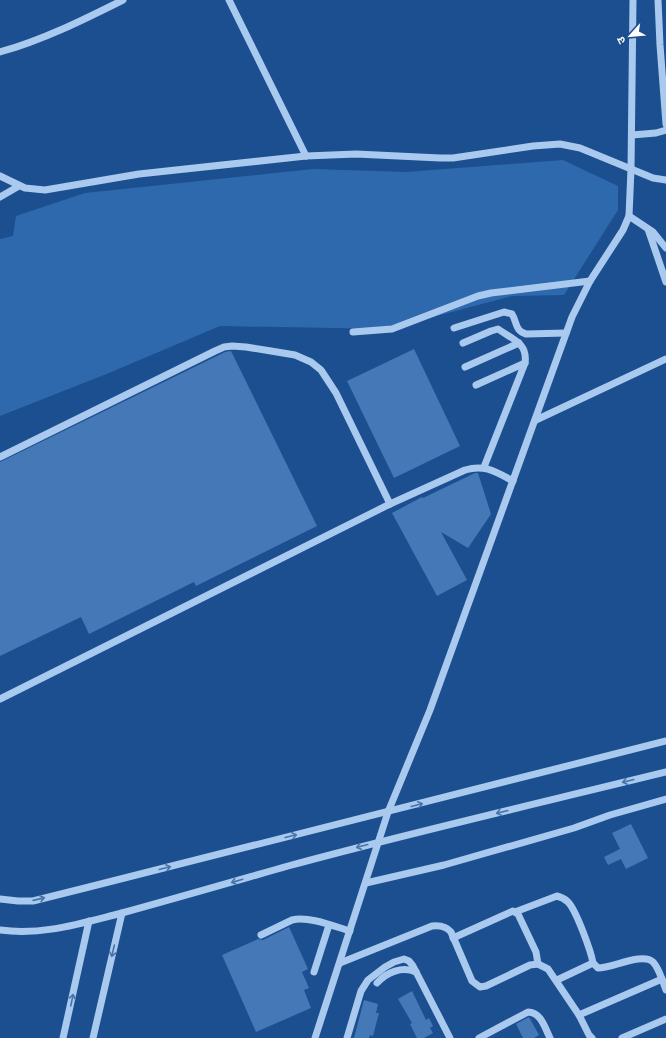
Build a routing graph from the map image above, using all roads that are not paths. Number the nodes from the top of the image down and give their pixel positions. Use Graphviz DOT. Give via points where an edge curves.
graph roads {
  1 [pos="123,0"];
  2 [pos="229,0"];
  3 [pos="633,0"];
  4 [pos="658,0"];
  5 [pos="0,52"];
  6 [pos="666,124"];
  7 [pos="666,130"];
  8 [pos="632,135"];
  9 [pos="306,156"];
  10 [pos="631,169"];
  11 [pos="0,176"];
  12 [pos="666,180"];
  13 [pos="19,186"];
  14 [pos="0,198"];
  15 [pos="629,216"];
  16 [pos="648,229"];
  17 [pos="666,248"];
  18 [pos="590,281"];
  19 [pos="666,282"];
  20 [pos="454,328"];
  21 [pos="353,332"];
  22 [pos="566,334"];
  23 [pos="463,343"];
  24 [pos="519,343"];
  25 [pos="666,359"];
  26 [pos="525,363"];
  27 [pos="465,367"];
  28 [pos="476,385"];
  29 [pos="536,420"];
  30 [pos="0,457"];
  31 [pos="484,467"];
  32 [pos="513,481"];
  33 [pos="390,504"];
  34 [pos="0,699"];
  35 [pos="666,741"];
  36 [pos="666,772"];
  37 [pos="666,799"];
  38 [pos="388,812"];
  39 [pos="379,842"];
  40 [pos="366,883"];
  41 [pos="0,899"];
  42 [pos="515,912"];
  43 [pos="122,913"];
  44 [pos="89,921"];
  45 [pos="329,925"];
  46 [pos="0,930"];
  47 [pos="350,931"];
  48 [pos="261,935"];
  49 [pos="453,938"];
  50 [pos="340,963"];
  51 [pos="593,963"];
  52 [pos="538,964"];
  53 [pos="314,972"];
  54 [pos="416,972"];
  55 [pos="556,980"];
  56 [pos="662,980"];
  57 [pos="377,983"];
  58 [pos="666,990"];
  59 [pos="579,1015"];
  60 [pos="666,1019"];
  61 [pos="63,1038"];
  62 [pos="93,1038"];
  63 [pos="315,1038"];
  64 [pos="346,1038"];
  65 [pos="450,1038"];
  66 [pos="478,1038"];
  67 [pos="550,1038"];
  68 [pos="592,1038"];
  69 [pos="622,1038"];
  1 -- 5 [label="street" via="45,37"];
  2 -- 9 [label="street"];
  3 -- 8 [label="street"];
  4 -- 6 [label="street"];
  7 -- 8 [label="street"];
  8 -- 10 [label="street"];
  9 -- 10 [label="street" via="356,154 453,158 551,144 580,148"];
  9 -- 13 [label="street" via="145,174 45,190"];
  10 -- 12 [label="street"];
  10 -- 15 [label="street"];
  11 -- 13 [label="street"];
  13 -- 14 [label="street"];
  15 -- 16 [label="street"];
  15 -- 18 [label="street" via="623,230"];
  16 -- 17 [label="street"];
  16 -- 19 [label="street"];
  18 -- 21 [label="street" via="491,293 392,329"];
  18 -- 22 [label="street" via="580,298"];
  20 -- 22 [label="street" via="509,312 521,333"];
  22 -- 29 [label="street"];
  23 -- 24 [label="street" via="498,329"];
  24 -- 26 [label="street" via="526,352"];
  24 -- 27 [label="street"];
  25 -- 29 [label="street"];
  26 -- 28 [label="street"];
  26 -- 31 [label="street"];
  29 -- 32 [label="street"];
  30 -- 33 [label="street" via="215,351 224,347 246,347 295,355 321,370 336,393"];
  31 -- 32 [label="street"];
  31 -- 33 [label="street" via="465,470"];
  32 -- 38 [label="street" via="430,710"];
  33 -- 34 [label="street"];
  38 -- 35 [label="street, one-way"];
  36 -- 39 [label="street, one-way"];
  37 -- 40 [label="street" via="451,863"];
  38 -- 39 [label="street"];
  41 -- 38 [label="street, one-way" via="33,901"];
  39 -- 40 [label="street"];
  39 -- 43 [label="street, one-way"];
  40 -- 47 [label="street"];
  42 -- 49 [label="street" via="512,911"];
  42 -- 51 [label="street" via="549,898 563,898 571,905 588,944"];
  42 -- 52 [label="street" via="536,952"];
  43 -- 44 [label="street"];
  43 -- 62 [label="street, one-way"];
  44 -- 46 [label="street" via="31,932"];
  61 -- 44 [label="street, one-way"];
  45 -- 47 [label="street"];
  45 -- 48 [label="street" via="302,918 288,921"];
  45 -- 53 [label="street"];
  47 -- 50 [label="street"];
  49 -- 50 [label="street" via="447,928 432,926"];
  49 -- 52 [label="street" via="472,981 480,987 530,965"];
  50 -- 63 [label="street"];
  51 -- 55 [label="street"];
  51 -- 56 [label="street" via="598,968 603,968 645,959 655,964"];
  52 -- 55 [label="street" via="548,969"];
  54 -- 57 [label="street" via="396,971"];
  54 -- 64 [label="street" via="409,961 404,959 385,967 368,980 361,991"];
  54 -- 65 [label="street"];
  55 -- 59 [label="street"];
  56 -- 58 [label="street"];
  56 -- 59 [label="street"];
  59 -- 68 [label="street"];
  60 -- 69 [label="street"];
  66 -- 67 [label="street" via="528,1012 538,1016"];
}
